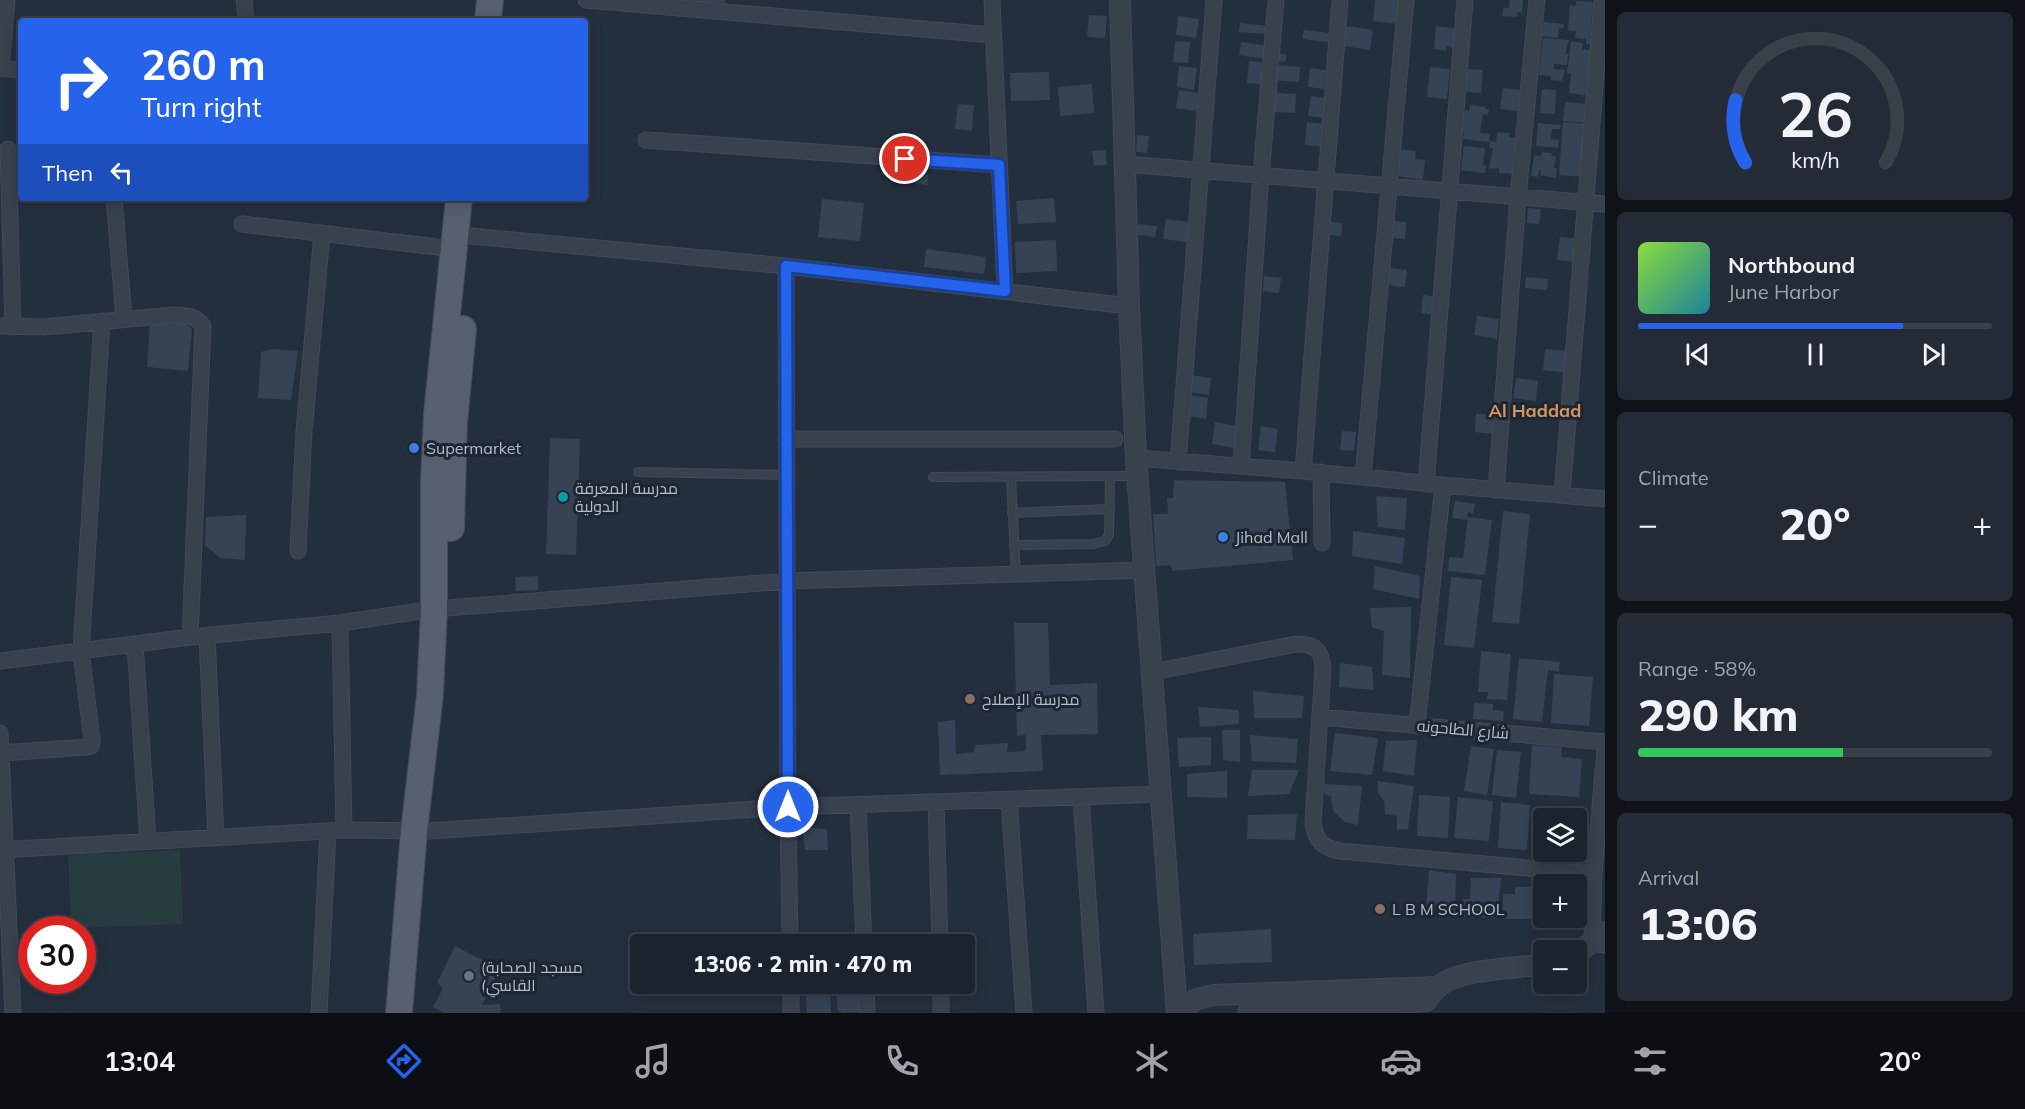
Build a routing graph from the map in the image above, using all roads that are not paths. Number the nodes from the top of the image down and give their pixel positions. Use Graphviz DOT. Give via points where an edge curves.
graph roads {
  1 [pos="7,0"];
  2 [pos="244,0"];
  3 [pos="472,0"];
  4 [pos="490,0"];
  5 [pos="586,0"];
  6 [pos="992,0"];
  7 [pos="1120,0"];
  8 [pos="1214,0"];
  9 [pos="1276,0"];
  10 [pos="1340,0"];
  11 [pos="1406,0"];
  12 [pos="1465,0"];
  13 [pos="1537,0"];
  14 [pos="1602,0"];
  15 [pos="246,18"];
  16 [pos="471,18"];
  17 [pos="488,18"];
  18 [pos="993,35"];
  19 [pos="0,68"];
  20 [pos="18,70"];
  21 [pos="646,140"];
  22 [pos="10,149"];
  23 [pos="1125,164"];
  24 [pos="999,165"];
  25 [pos="1202,171"];
  26 [pos="1261,175"];
  27 [pos="1327,181"];
  28 [pos="1388,186"];
  29 [pos="1451,191"];
  30 [pos="1518,197"];
  31 [pos="114,201"];
  32 [pos="459,201"];
  33 [pos="473,201"];
  34 [pos="1585,202"];
  35 [pos="1605,204"];
  36 [pos="242,224"];
  37 [pos="322,234"];
  38 [pos="463,242"];
  39 [pos="786,266"];
  40 [pos="1005,291"];
  41 [pos="1129,306"];
  42 [pos="124,319"];
  43 [pos="102,321"];
  44 [pos="6,327"];
  45 [pos="786,439"];
  46 [pos="1115,440"];
  47 [pos="1178,462"];
  48 [pos="1241,466"];
  49 [pos="1137,467"];
  50 [pos="638,471"];
  51 [pos="1303,471"];
  52 [pos="1321,472"];
  53 [pos="786,475"];
  54 [pos="1110,476"];
  55 [pos="933,477"];
  56 [pos="1363,477"];
  57 [pos="1011,478"];
  58 [pos="1426,484"];
  59 [pos="1443,486"];
  60 [pos="1496,490"];
  61 [pos="1562,495"];
  62 [pos="1605,499"];
  63 [pos="1110,509"];
  64 [pos="1012,513"];
  65 [pos="1322,543"];
  66 [pos="1014,545"];
  67 [pos="298,551"];
  68 [pos="1146,570"];
  69 [pos="1016,574"];
  70 [pos="786,581"];
  71 [pos="441,609"];
  72 [pos="340,623"];
  73 [pos="207,636"];
  74 [pos="190,637"];
  75 [pos="135,644"];
  76 [pos="81,651"];
  77 [pos="0,661"];
  78 [pos="1153,672"];
  79 [pos="1320,717"];
  80 [pos="1417,725"];
  81 [pos="0,733"];
  82 [pos="1605,742"];
  83 [pos="1605,750"];
  84 [pos="1,753"];
  85 [pos="1603,794"];
  86 [pos="1162,795"];
  87 [pos="1081,797"];
  88 [pos="1009,800"];
  89 [pos="936,802"];
  90 [pos="858,805"];
  91 [pos="788,807"];
  92 [pos="336,830"];
  93 [pos="422,831"];
  94 [pos="216,837"];
  95 [pos="148,841"];
  96 [pos="3,850"];
  97 [pos="1594,874"];
  98 [pos="4,902"];
  99 [pos="790,934"];
  100 [pos="864,934"];
  101 [pos="940,934"];
  102 [pos="1595,943"];
  103 [pos="1533,965"];
  104 [pos="791,994"];
  105 [pos="866,994"];
  106 [pos="941,994"];
  107 [pos="1432,994"];
  108 [pos="13,1013"];
  109 [pos="319,1013"];
  110 [pos="399,1013"];
  111 [pos="411,1013"];
  112 [pos="791,1013"];
  113 [pos="867,1013"];
  114 [pos="941,1013"];
  115 [pos="1024,1013"];
  116 [pos="1096,1013"];
  117 [pos="1166,1013"];
  118 [pos="1178,1013"];
  119 [pos="1248,1013"];
  1 -- 19 [label="street"];
  2 -- 15 [label="street"];
  3 -- 16 [label="main road"];
  4 -- 17 [label="main road"];
  5 -- 18 [label="street"];
  6 -- 18 [label="street"];
  7 -- 23 [label="street"];
  8 -- 25 [label="street"];
  9 -- 26 [label="street"];
  10 -- 27 [label="street"];
  11 -- 28 [label="street"];
  12 -- 29 [label="street"];
  13 -- 30 [label="street"];
  14 -- 34 [label="street"];
  18 -- 24 [label="street"];
  19 -- 20 [label="street"];
  21 -- 24 [label="street"];
  22 -- 44 [label="street"];
  23 -- 25 [label="street"];
  23 -- 41 [label="street"];
  24 -- 40 [label="street"];
  25 -- 26 [label="street"];
  25 -- 47 [label="street"];
  26 -- 27 [label="street"];
  26 -- 48 [label="street"];
  27 -- 28 [label="street"];
  27 -- 51 [label="street"];
  28 -- 29 [label="street"];
  28 -- 56 [label="street"];
  29 -- 30 [label="street"];
  29 -- 58 [label="street"];
  30 -- 34 [label="street"];
  30 -- 60 [label="street"];
  31 -- 42 [label="street"];
  32 -- 38 [label="main road"];
  33 -- 38 [label="main road"];
  34 -- 35 [label="street"];
  34 -- 61 [label="street"];
  36 -- 37 [label="street"];
  37 -- 38 [label="street"];
  37 -- 67 [label="street" via="304,431"];
  38 -- 39 [label="street"];
  38 -- 71 [label="main road"];
  39 -- 40 [label="street"];
  39 -- 45 [label="street"];
  40 -- 41 [label="street"];
  41 -- 49 [label="street"];
  42 -- 43 [label="street"];
  42 -- 74 [label="street" via="189,316 199,319 203,326"];
  43 -- 44 [label="street"];
  43 -- 76 [label="street"];
  45 -- 46 [label="street"];
  45 -- 53 [label="street"];
  47 -- 48 [label="street"];
  47 -- 49 [label="street"];
  48 -- 51 [label="street"];
  49 -- 54 [label="lane"];
  49 -- 68 [label="street"];
  50 -- 53 [label="lane"];
  51 -- 52 [label="street"];
  52 -- 56 [label="street"];
  52 -- 65 [label="street"];
  53 -- 70 [label="street"];
  54 -- 57 [label="lane"];
  54 -- 63 [label="lane"];
  55 -- 57 [label="lane"];
  56 -- 58 [label="street"];
  57 -- 64 [label="lane"];
  58 -- 59 [label="street"];
  59 -- 60 [label="street"];
  59 -- 80 [label="street"];
  60 -- 61 [label="street"];
  61 -- 62 [label="street"];
  63 -- 64 [label="lane"];
  63 -- 66 [label="lane" via="1109,535 1105,541"];
  64 -- 66 [label="lane"];
  66 -- 69 [label="lane"];
  68 -- 69 [label="street"];
  68 -- 78 [label="street"];
  69 -- 70 [label="street"];
  70 -- 71 [label="street"];
  70 -- 91 [label="street"];
  71 -- 72 [label="street"];
  71 -- 93 [label="main road"];
  72 -- 73 [label="street"];
  72 -- 92 [label="street"];
  73 -- 74 [label="street"];
  73 -- 94 [label="street"];
  74 -- 75 [label="street"];
  75 -- 76 [label="street"];
  75 -- 95 [label="street"];
  76 -- 77 [label="street"];
  76 -- 84 [label="street" via="91,746"];
  78 -- 79 [label="street" via="1307,644 1322,657"];
  78 -- 86 [label="street"];
  79 -- 80 [label="street, شارع الطاحونه"];
  79 -- 97 [label="street" via="1313,822 1314,834 1329,849"];
  80 -- 82 [label="street, شارع الطاحونه"];
  81 -- 84 [label="street"];
  83 -- 85 [label="street"];
  84 -- 96 [label="street"];
  85 -- 97 [label="street"];
  86 -- 87 [label="street"];
  86 -- 118 [label="street"];
  87 -- 88 [label="street"];
  87 -- 116 [label="street"];
  88 -- 89 [label="street"];
  88 -- 115 [label="street"];
  89 -- 90 [label="street"];
  89 -- 101 [label="street"];
  90 -- 91 [label="street"];
  90 -- 100 [label="street"];
  91 -- 93 [label="street"];
  91 -- 99 [label="street"];
  92 -- 93 [label="street"];
  92 -- 94 [label="street"];
  92 -- 109 [label="street"];
  93 -- 110 [label="main road"];
  93 -- 111 [label="main road"];
  94 -- 95 [label="street"];
  95 -- 96 [label="street"];
  96 -- 98 [label="street"];
  97 -- 102 [label="street"];
  98 -- 108 [label="street"];
  103 -- 107 [label="street" via="1471,973 1449,980"];
  104 -- 112 [label="street"];
  105 -- 113 [label="street"];
  106 -- 114 [label="street"];
  107 -- 118 [label="street" via="1214,994 1197,999"];
  107 -- 119 [label="street"];
  117 -- 118 [label="street"];
}
